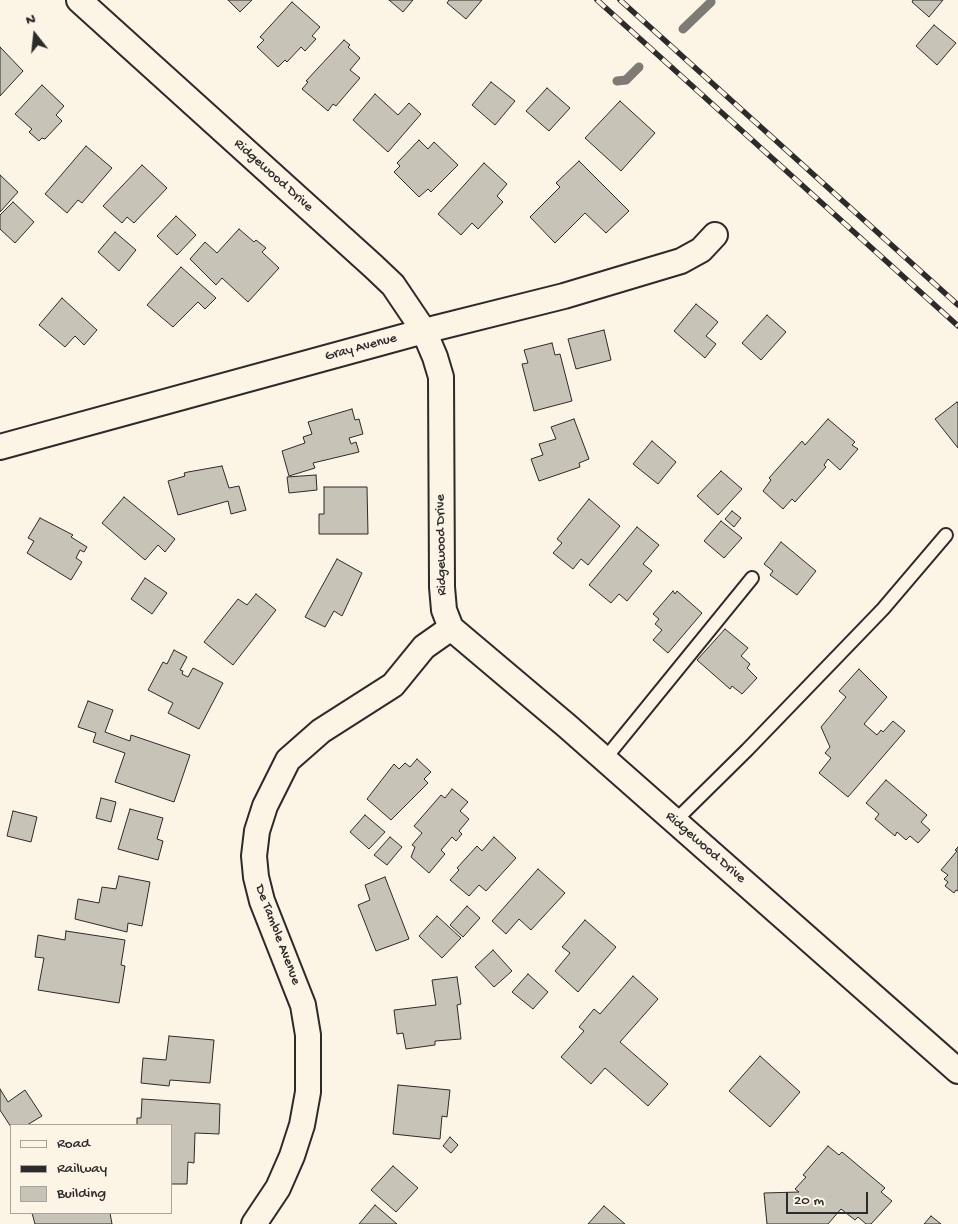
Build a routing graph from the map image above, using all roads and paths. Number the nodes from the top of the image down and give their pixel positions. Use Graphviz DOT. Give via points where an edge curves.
graph roads {
  1 [pos="79,0"];
  2 [pos="715,235"];
  3 [pos="424,331"];
  4 [pos="0,447"];
  5 [pos="946,535"];
  6 [pos="752,578"];
  7 [pos="451,628"];
  8 [pos="604,760"];
  9 [pos="675,821"];
  10 [pos="958,1071"];
  11 [pos="254,1224"];
  1 -- 3 [label="street, Ridgewood Drive" via="393,285"];
  2 -- 3 [label="street, Gray Avenue" via="701,250 681,261 564,296"];
  3 -- 4 [label="street, Gray Avenue"];
  3 -- 7 [label="street, Ridgewood Drive" via="441,377 442,587 444,610"];
  5 -- 9 [label="lane" via="883,609"];
  6 -- 8 [label="lane"];
  7 -- 8 [label="street, Ridgewood Drive"];
  7 -- 11 [label="street, De Tamble Avenue" via="424,647 393,685 321,731 288,760 256,830 254,856 262,901 303,1004 308,1035 308,1092 292,1156 278,1188"];
  8 -- 9 [label="street, Ridgewood Drive"];
  9 -- 10 [label="street, Ridgewood Drive"];
}
